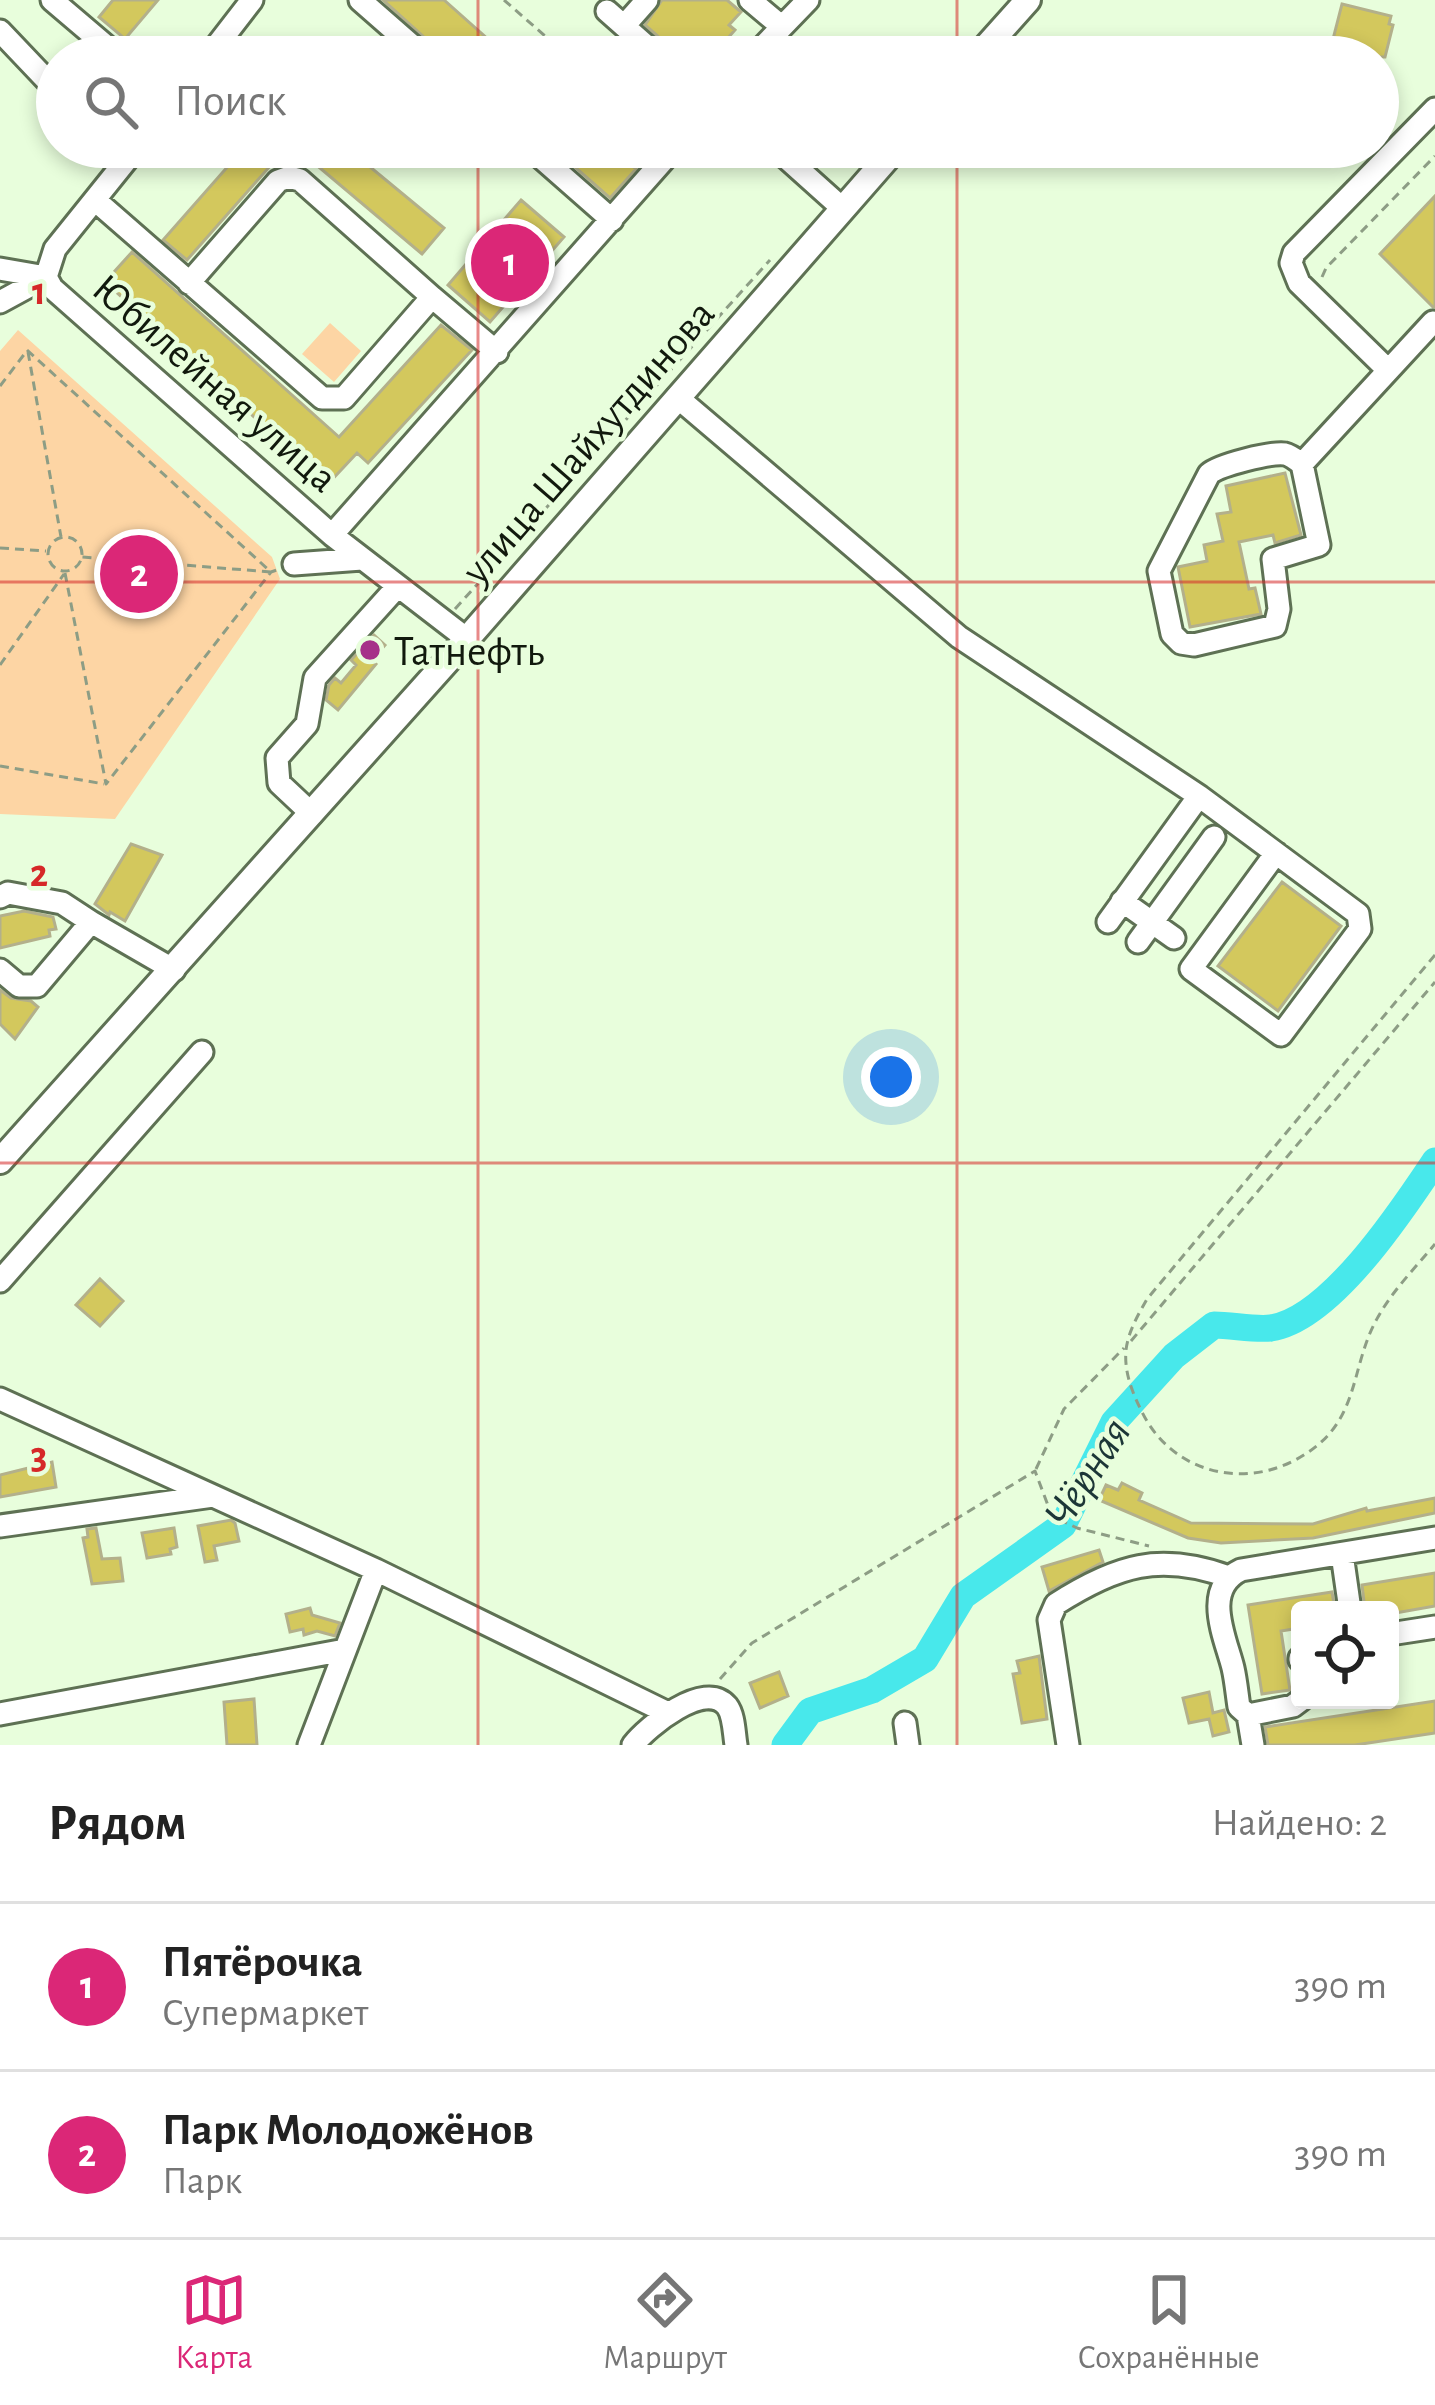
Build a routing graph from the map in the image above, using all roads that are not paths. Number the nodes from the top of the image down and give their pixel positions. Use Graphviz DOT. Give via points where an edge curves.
graph roads {
  1 [pos="52,0"];
  2 [pos="90,0"];
  3 [pos="252,0"];
  4 [pos="360,0"];
  5 [pos="647,0"];
  6 [pos="751,0"];
  7 [pos="1028,0"];
  8 [pos="790,10"];
  9 [pos="74,19"];
  10 [pos="0,31"];
  11 [pos="94,36"];
  12 [pos="224,36"];
  13 [pos="401,36"];
  14 [pos="635,36"];
  15 [pos="770,36"];
  16 [pos="996,36"];
  17 [pos="36,70"];
  18 [pos="1435,109"];
  19 [pos="1399,146"];
  20 [pos="114,168"];
  21 [pos="553,168"];
  22 [pos="657,168"];
  23 [pos="797,168"];
  24 [pos="878,168"];
  25 [pos="1377,168"];
  26 [pos="95,200"];
  27 [pos="842,208"];
  28 [pos="612,220"];
  29 [pos="0,268"];
  30 [pos="46,277"];
  31 [pos="189,283"];
  32 [pos="433,297"];
  33 [pos="0,302"];
  34 [pos="1433,322"];
  35 [pos="497,352"];
  36 [pos="1388,370"];
  37 [pos="677,397"];
  38 [pos="1302,464"];
  39 [pos="332,535"];
  40 [pos="362,559"];
  41 [pos="294,564"];
  42 [pos="398,586"];
  43 [pos="467,639"];
  44 [pos="1199,796"];
  45 [pos="312,814"];
  46 [pos="1214,837"];
  47 [pos="1276,853"];
  48 [pos="0,897"];
  49 [pos="1122,902"];
  50 [pos="92,922"];
  51 [pos="1108,922"];
  52 [pos="1152,923"];
  53 [pos="1174,938"];
  54 [pos="1138,942"];
  55 [pos="0,970"];
  56 [pos="174,970"];
  57 [pos="202,1052"];
  58 [pos="0,1161"];
  59 [pos="0,1281"];
  60 [pos="0,1399"];
  61 [pos="216,1496"];
  62 [pos="0,1526"];
  63 [pos="1435,1538"];
  64 [pos="1342,1554"];
  65 [pos="376,1570"];
  66 [pos="1235,1573"];
  67 [pos="1348,1601"];
  68 [pos="1435,1627"];
  69 [pos="1399,1633"];
  70 [pos="345,1650"];
  71 [pos="1291,1706"];
  72 [pos="0,1714"];
  73 [pos="668,1714"];
  74 [pos="1248,1715"];
  75 [pos="309,1745"];
  76 [pos="633,1745"];
  77 [pos="736,1745"];
  78 [pos="1068,1745"];
  79 [pos="1252,1745"];
  1 -- 9 [label="street"];
  2 -- 9 [label="street"];
  3 -- 12 [label="street"];
  4 -- 13 [label="street"];
  5 -- 14 [label="street" via="616,19"];
  6 -- 8 [label="street"];
  7 -- 16 [label="main road"];
  8 -- 15 [label="street"];
  9 -- 11 [label="street"];
  10 -- 17 [label="street"];
  18 -- 19 [label="street"];
  20 -- 26 [label="street, Юбилейная улица"];
  21 -- 28 [label="street"];
  22 -- 28 [label="street"];
  23 -- 27 [label="street"];
  24 -- 27 [label="main road, улица Шайхутдинова"];
  25 -- 36 [label="street" via="1291,263 1299,283"];
  26 -- 30 [label="street, Юбилейная улица" via="55,249"];
  26 -- 31 [label="street"];
  27 -- 37 [label="main road, улица Шайхутдинова"];
  28 -- 35 [label="street"];
  29 -- 30 [label="street"];
  30 -- 33 [label="street"];
  30 -- 39 [label="street, Юбилейная улица" via="61,299"];
  31 -- 32 [label="street" via="330,401 344,398"];
  31 -- 32 [label="street" via="289,177"];
  32 -- 35 [label="street"];
  34 -- 36 [label="street"];
  35 -- 39 [label="street"];
  36 -- 38 [label="street"];
  37 -- 43 [label="main road, улица Шайхутдинова"];
  37 -- 44 [label="street" via="959,637"];
  38 -- 38 [label="street" via="1319,545 1273,559 1275,626 1181,643 1159,571 1209,474 1278,454"];
  39 -- 40 [label="street, Юбилейная улица"];
  40 -- 41 [label="street"];
  40 -- 42 [label="street, Юбилейная улица"];
  42 -- 43 [label="street, Юбилейная улица"];
  42 -- 45 [label="street" via="315,678 307,724 277,758 279,783"];
  43 -- 45 [label="main road, улица Шайхутдинова"];
  44 -- 47 [label="street"];
  44 -- 49 [label="street"];
  45 -- 56 [label="main road, улица Шайхутдинова"];
  46 -- 52 [label="street"];
  47 -- 47 [label="street" via="1362,921 1278,1039 1188,974"];
  48 -- 50 [label="street" via="62,903"];
  49 -- 51 [label="street"];
  49 -- 52 [label="street"];
  50 -- 55 [label="street" via="37,986 19,986"];
  50 -- 56 [label="street"];
  52 -- 53 [label="street"];
  52 -- 54 [label="street"];
  56 -- 58 [label="main road, улица Шайхутдинова"];
  57 -- 59 [label="street"];
  60 -- 61 [label="street"];
  61 -- 62 [label="street"];
  61 -- 65 [label="street"];
  63 -- 64 [label="street"];
  64 -- 66 [label="street"];
  64 -- 67 [label="street"];
  65 -- 70 [label="street"];
  65 -- 73 [label="street"];
  66 -- 74 [label="street" via="1222,1597 1220,1633 1239,1708"];
  66 -- 78 [label="street" via="1154,1564 1056,1604 1049,1619"];
  68 -- 69 [label="street"];
  70 -- 72 [label="street"];
  70 -- 75 [label="street"];
  71 -- 74 [label="street"];
  73 -- 76 [label="street"];
  73 -- 77 [label="street" via="717,1699 731,1715"];
  74 -- 79 [label="street"];
}
